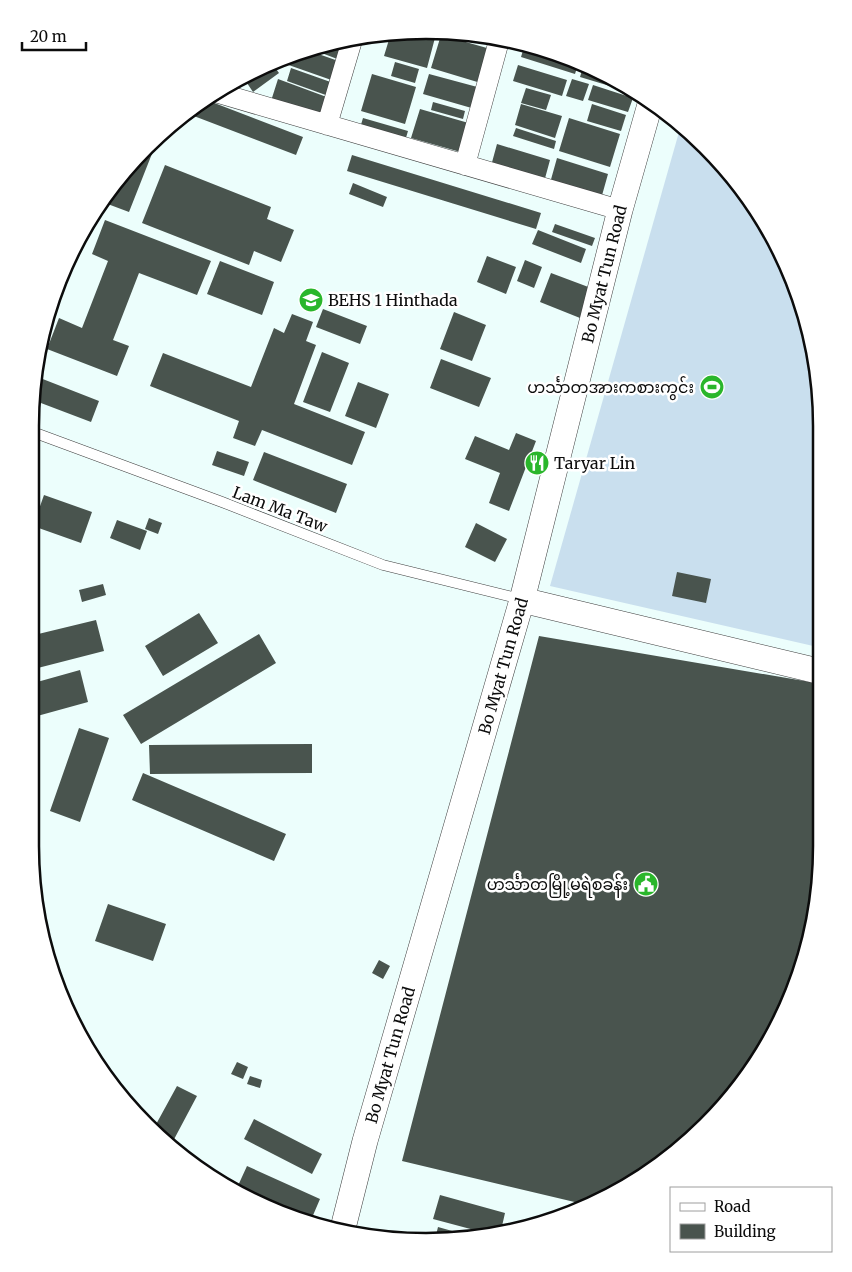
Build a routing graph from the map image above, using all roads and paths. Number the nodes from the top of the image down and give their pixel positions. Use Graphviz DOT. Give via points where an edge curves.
graph roads {
  1 [pos="498,45"];
  2 [pos="351,46"];
  3 [pos="225,95"];
  4 [pos="649,109"];
  5 [pos="327,125"];
  6 [pos="465,165"];
  7 [pos="620,210"];
  8 [pos="39,434"];
  9 [pos="522,600"];
  10 [pos="813,670"];
  11 [pos="344,1224"];
  1 -- 6 [label="street"];
  2 -- 5 [label="street"];
  3 -- 5 [label="street"];
  4 -- 7 [label="street, Bo Myat Tun Road"];
  5 -- 6 [label="street"];
  6 -- 7 [label="street"];
  7 -- 9 [label="street, Bo Myat Tun Road"];
  8 -- 9 [label="lane, Lam Ma Taw" via="383,565"];
  9 -- 10 [label="street"];
  9 -- 11 [label="street, Bo Myat Tun Road" via="365,1141"];
}
